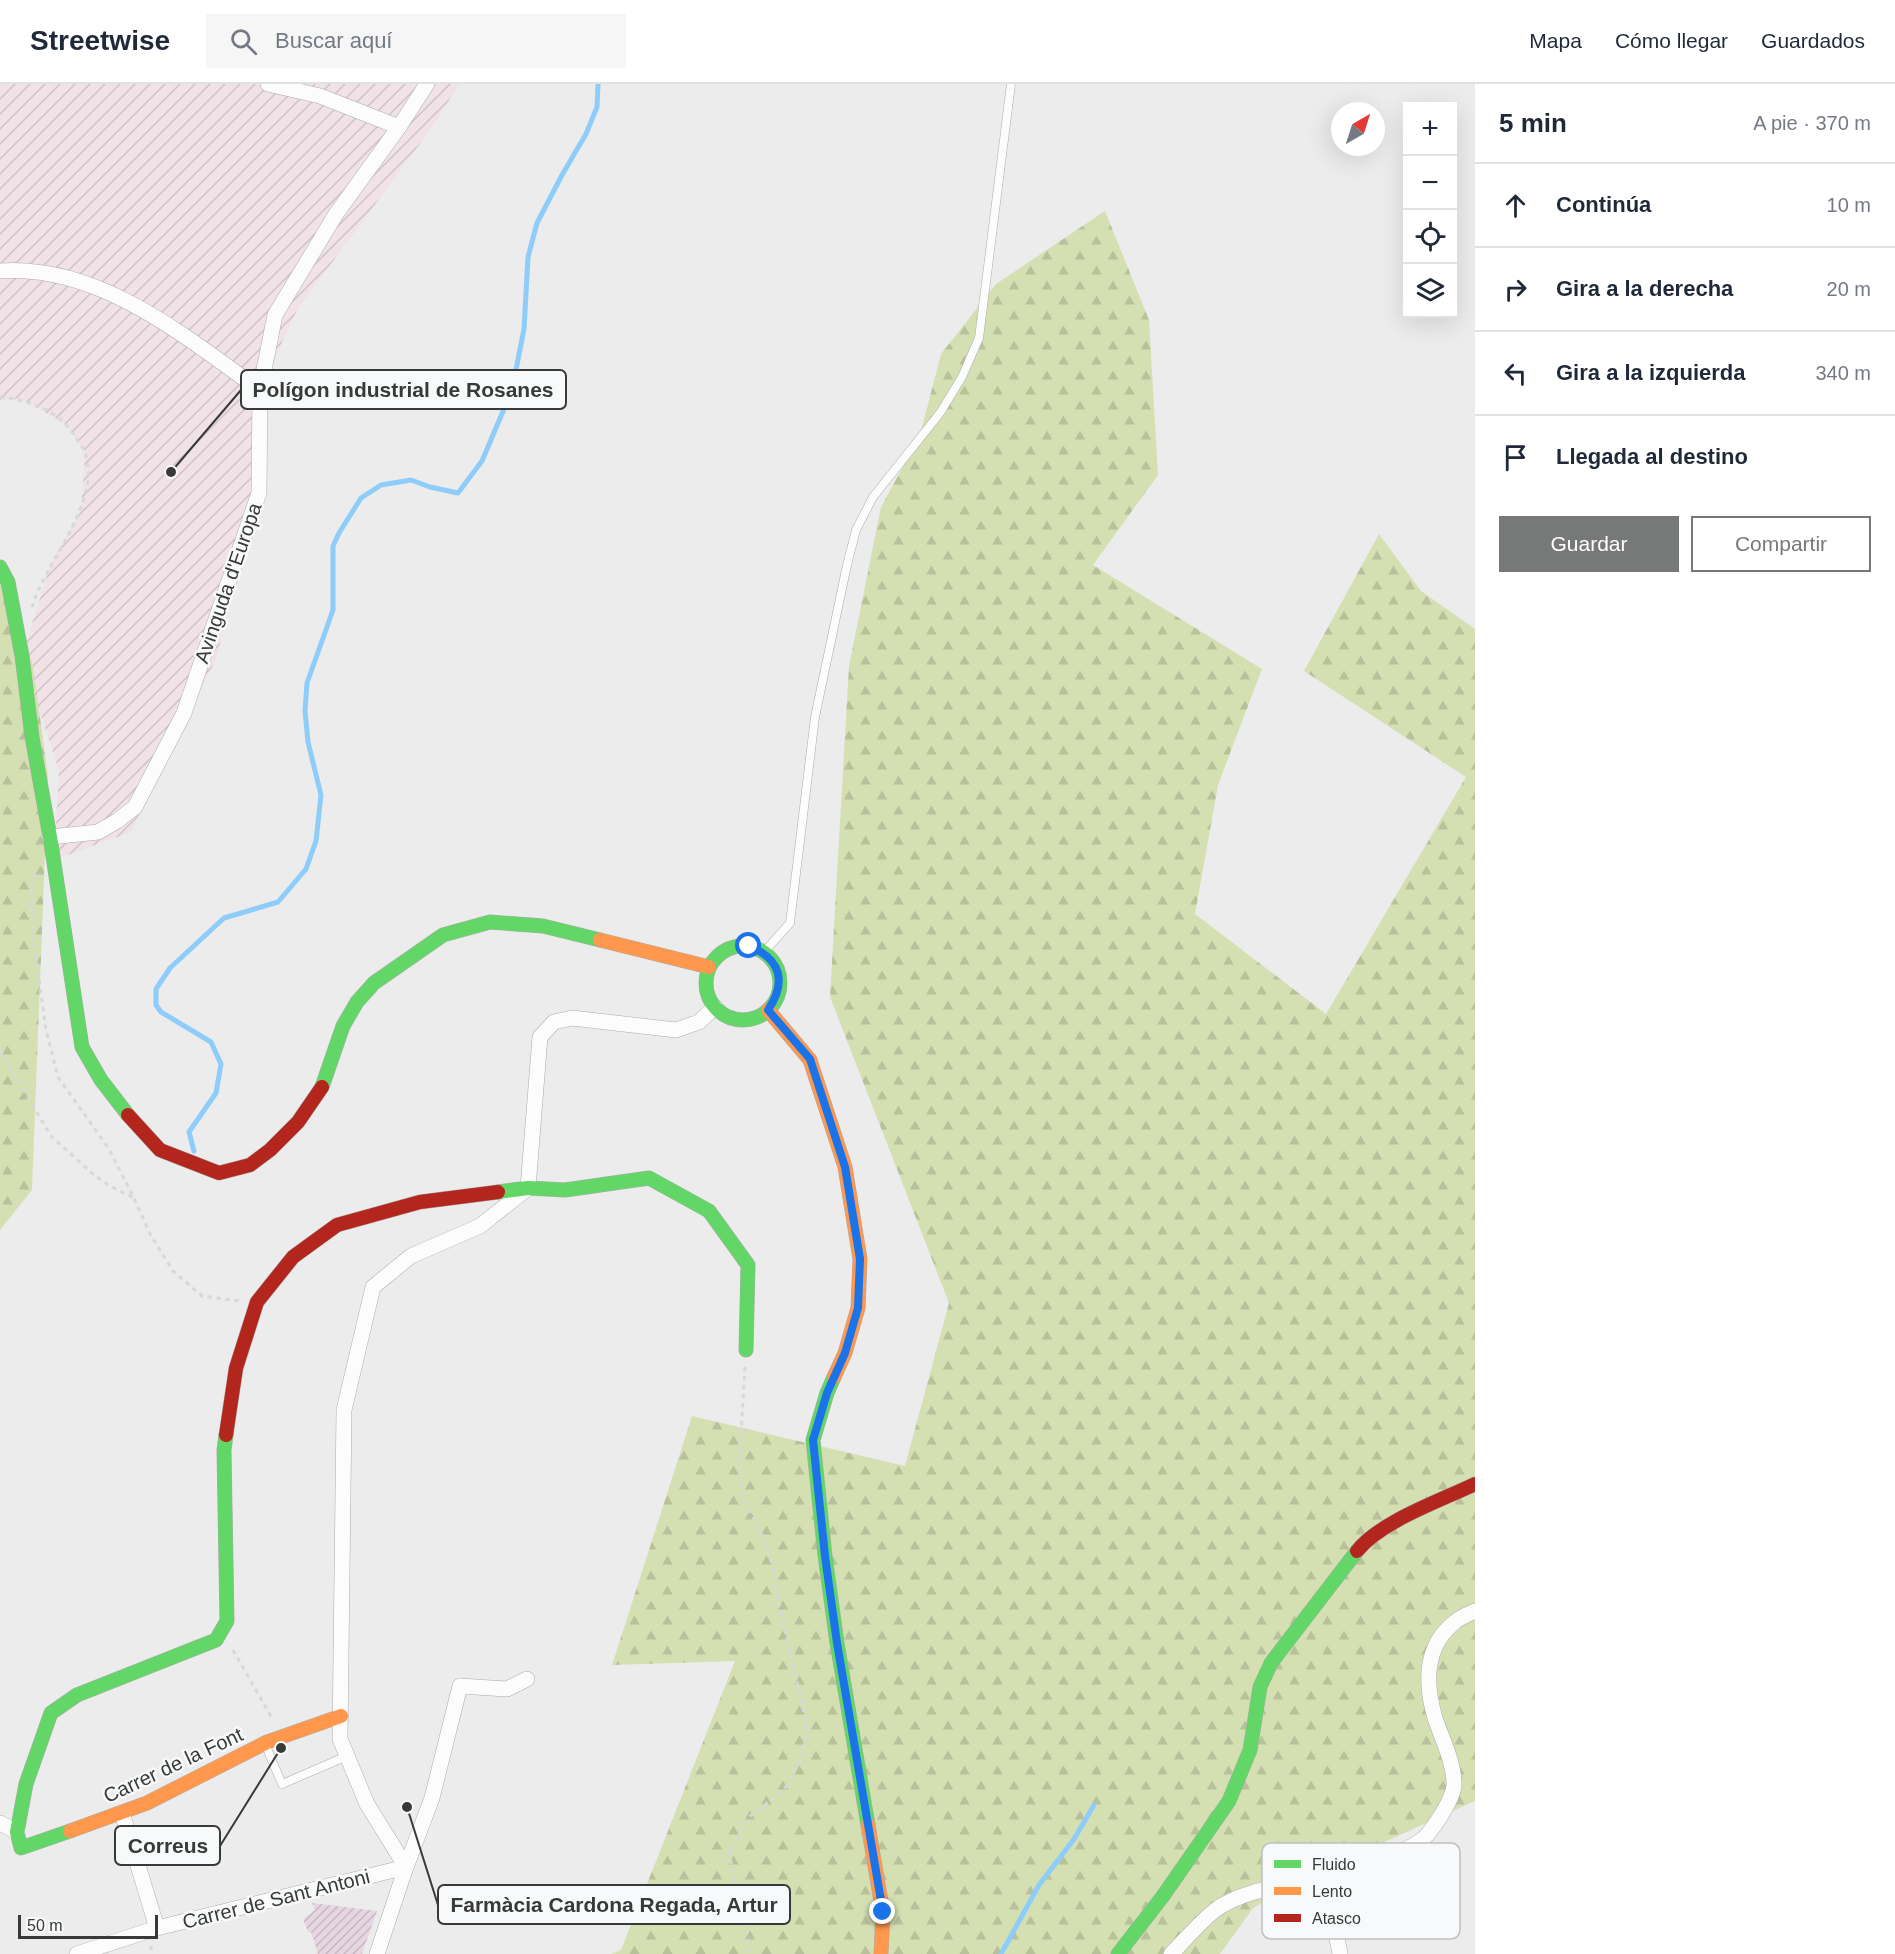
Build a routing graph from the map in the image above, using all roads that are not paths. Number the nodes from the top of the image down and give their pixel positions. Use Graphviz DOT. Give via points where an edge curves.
graph roads {
  1 [pos="268,84"];
  2 [pos="427,84"];
  3 [pos="1011,84"];
  4 [pos="399,127"];
  5 [pos="0,271"];
  6 [pos="260,390"];
  7 [pos="0,567"];
  8 [pos="50,837"];
  9 [pos="764,952"];
  10 [pos="709,967"];
  11 [pos="715,1006"];
  12 [pos="768,1010"];
  13 [pos="528,1188"];
  14 [pos="746,1350"];
  15 [pos="1475,1484"];
  16 [pos="1475,1611"];
  17 [pos="527,1679"];
  18 [pos="341,1716"];
  19 [pos="264,1743"];
  20 [pos="347,1756"];
  21 [pos="122,1813"];
  22 [pos="0,1823"];
  23 [pos="16,1832"];
  24 [pos="1416,1843"];
  25 [pos="406,1867"];
  26 [pos="1262,1892"];
  27 [pos="157,1928"];
  28 [pos="1337,1939"];
  29 [pos="77,1954"];
  30 [pos="377,1954"];
  31 [pos="880,1954"];
  32 [pos="1118,1954"];
  33 [pos="1171,1954"];
  34 [pos="1340,1954"];
  1 -- 4 [label="street" via="320,96"];
  2 -- 4 [label="street, Avinguda d'Europa"];
  3 -- 9 [label="lane" via="979,338 940,413 873,497 856,530 815,717 790,923"];
  4 -- 6 [label="street, Avinguda d'Europa" via="336,214 275,315"];
  5 -- 6 [label="street" via="24,269 82,282 134,304"];
  6 -- 8 [label="street, Avinguda d'Europa" via="259,493 184,713 135,807 98,832"];
  7 -- 8 [label="street" via="8,582 20,645"];
  8 -- 10 [label="street" via="82,1047 101,1080 159,1150 219,1173 249,1165 298,1122 321,1090 343,1026 357,1002 374,983 443,935 490,922 543,926"];
  9 -- 10 [label="street" via="749,946 733,947 719,954"];
  9 -- 12 [label="street" via="775,965 780,980 777,997"];
  10 -- 11 [label="street" via="706,988"];
  11 -- 12 [label="street" via="726,1016 740,1020 755,1018"];
  11 -- 13 [label="street" via="699,1022 676,1030 572,1018 554,1022 540,1037"];
  12 -- 31 [label="street" via="810,1059 845,1167 860,1259 858,1308 813,1440 837,1643 883,1912"];
  13 -- 14 [label="street" via="565,1190 649,1178 709,1211 748,1265"];
  13 -- 18 [label="street" via="480,1226 411,1256 373,1287 344,1410"];
  13 -- 23 [label="street" via="420,1202 337,1225 292,1257 257,1302 236,1368 224,1450 228,1621 216,1640 77,1695 51,1713 26,1784"];
  15 -- 32 [label="street" via="1391,1524 1362,1545 1334,1579 1271,1663 1260,1687 1247,1759 1229,1801"];
  16 -- 24 [label="street" via="1455,1621 1430,1656 1429,1687 1454,1786 1445,1809"];
  17 -- 25 [label="street" via="507,1689 460,1686 432,1798"];
  18 -- 19 [label="street, Carrer de la Font"];
  18 -- 20 [label="street" via="340,1739"];
  19 -- 20 [label="lane" via="282,1784"];
  19 -- 21 [label="street, Carrer de la Font"];
  20 -- 25 [label="street" via="367,1804"];
  21 -- 23 [label="street, Carrer de la Font" via="21,1848"];
  21 -- 27 [label="street"];
  22 -- 23 [label="street"];
  25 -- 27 [label="street, Carrer de Sant Antoni"];
  25 -- 30 [label="street"];
  26 -- 33 [label="street" via="1229,1901 1214,1911"];
  27 -- 29 [label="street, Carrer de Sant Antoni"];
  28 -- 34 [label="street"];
}
